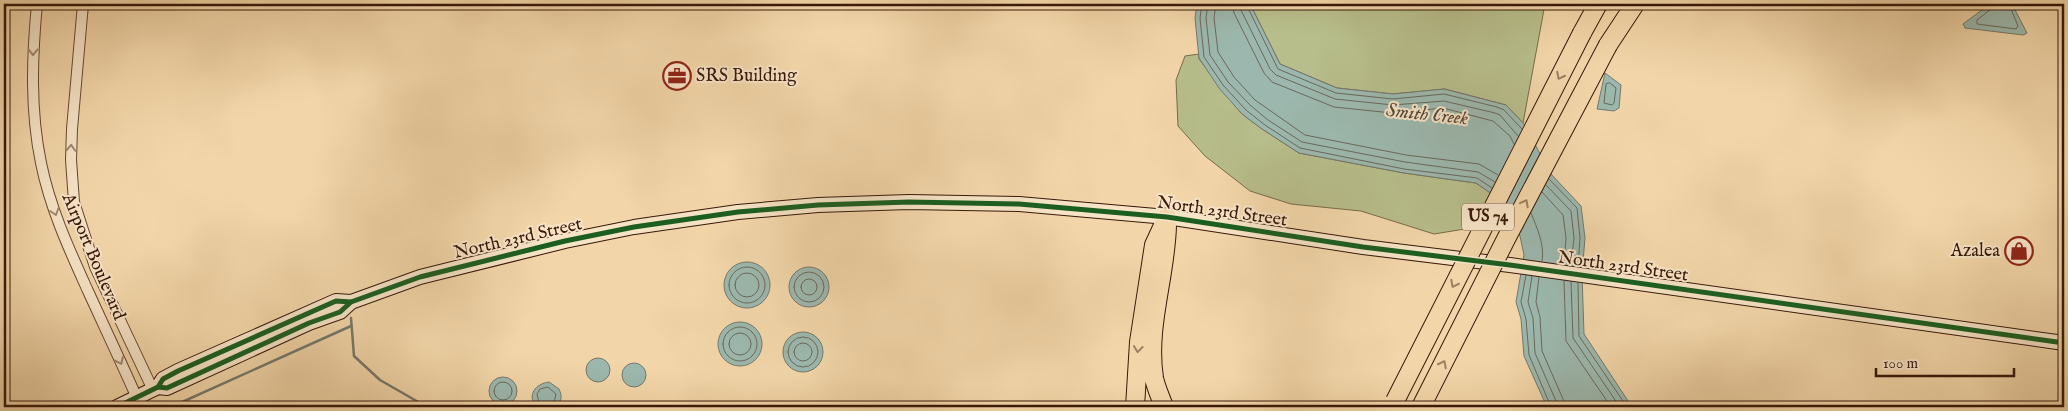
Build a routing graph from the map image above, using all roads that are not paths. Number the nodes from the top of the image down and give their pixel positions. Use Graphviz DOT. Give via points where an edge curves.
graph roads {
  1 [pos="37,4"];
  2 [pos="83,4"];
  3 [pos="1598,4"];
  4 [pos="1628,4"];
  5 [pos="1635,4"];
  6 [pos="1608,45"];
  7 [pos="1167,217"];
  8 [pos="2064,343"];
  9 [pos="155,389"];
  10 [pos="137,398"];
  11 [pos="1392,405"];
  12 [pos="117,407"];
  13 [pos="1135,407"];
  14 [pos="1164,407"];
  15 [pos="1421,407"];
  1 -- 10 [label="street, Airport Boulevard, one-way" via="33,90 37,141 45,181 67,244"];
  9 -- 2 [label="street, Airport Boulevard, one-way" via="95,267 74,202 70,160"];
  3 -- 11 [label="highway, US 74, one-way, bridge"];
  4 -- 6 [label="highway, US 74"];
  5 -- 6 [label="highway"];
  15 -- 6 [label="highway, US 74, one-way, bridge"];
  7 -- 8 [label="main road, North 23rd Street"];
  7 -- 9 [label="main road, North 23rd Street" via="979,202 856,203 738,212 634,227 420,277 351,302 336,301 178,371 163,379"];
  7 -- 13 [label="highway, one-way" via="1154,246 1139,342"];
  7 -- 14 [label="highway" via="1152,353 1154,379"];
  9 -- 10 [label="main road, North 23rd Street"];
  10 -- 12 [label="main road, North 23rd Street"];
}
